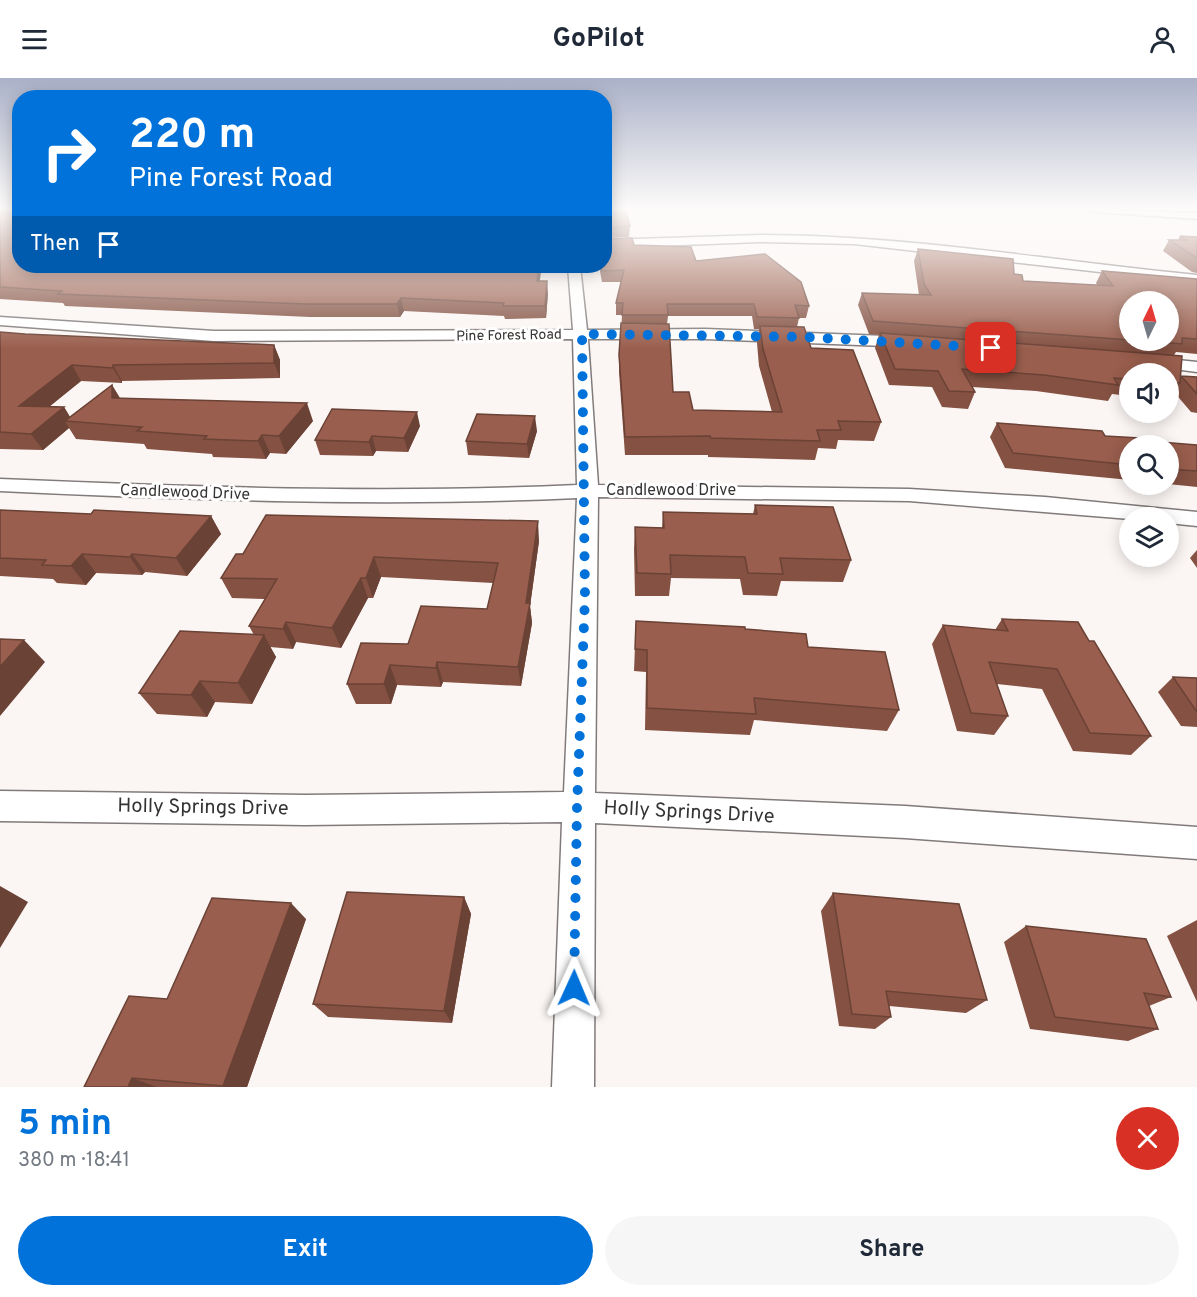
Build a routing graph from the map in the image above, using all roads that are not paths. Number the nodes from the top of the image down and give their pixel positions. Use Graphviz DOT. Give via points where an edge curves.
graph roads {
  1 [pos="1003,256"];
  2 [pos="575,273"];
  3 [pos="1197,279"];
  4 [pos="0,321"];
  5 [pos="582,334"];
  6 [pos="922,343"];
  7 [pos="1137,361"];
  8 [pos="1197,367"];
  9 [pos="0,485"];
  10 [pos="586,491"];
  11 [pos="1197,519"];
  12 [pos="0,806"];
  13 [pos="577,807"];
  14 [pos="1197,843"];
  15 [pos="573,1087"];
  1 -- 3 [label="street"];
  2 -- 5 [label="street"];
  4 -- 5 [label="street, Pine Forest Road" via="214,336"];
  5 -- 6 [label="street, Pine Forest Road" via="705,334"];
  5 -- 10 [label="street"];
  7 -- 8 [label="street"];
  9 -- 10 [label="street, Candlewood Drive" via="350,497"];
  10 -- 11 [label="street, Candlewood Drive" via="909,495"];
  10 -- 13 [label="street"];
  12 -- 13 [label="street, Holly Springs Drive" via="305,810"];
  13 -- 14 [label="street, Holly Springs Drive" via="905,822"];
  13 -- 15 [label="street"];
}
